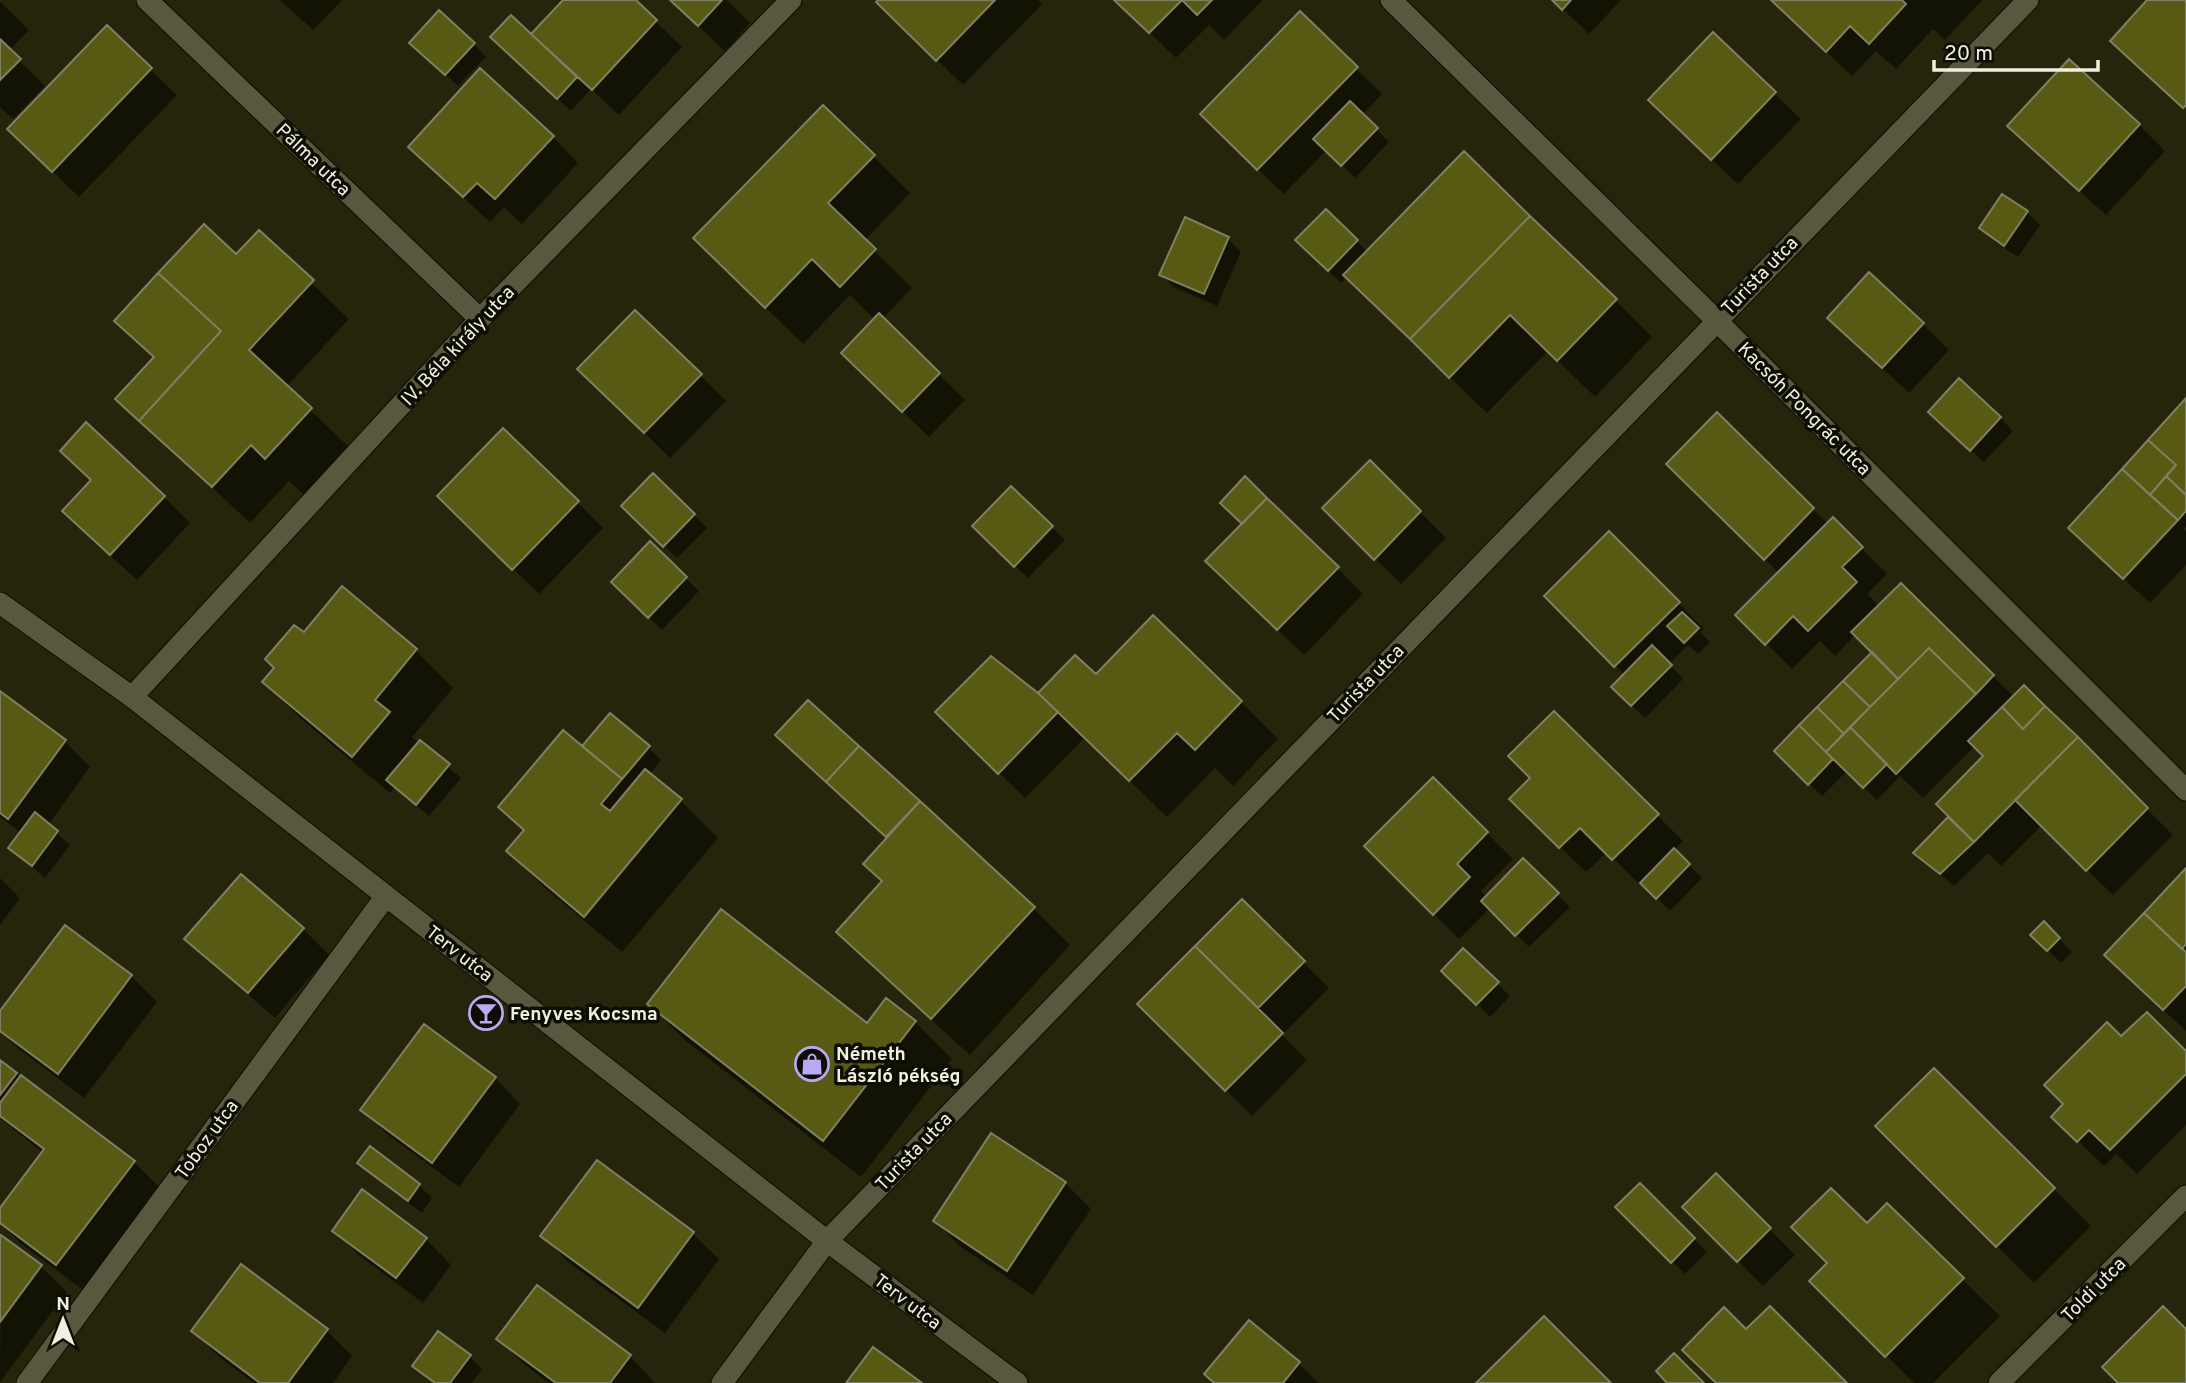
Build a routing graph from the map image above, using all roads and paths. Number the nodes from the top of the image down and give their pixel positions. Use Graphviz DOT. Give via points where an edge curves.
graph roads {
  1 [pos="147,0"];
  2 [pos="791,0"];
  3 [pos="1391,0"];
  4 [pos="2028,0"];
  5 [pos="480,319"];
  6 [pos="1716,320"];
  7 [pos="0,603"];
  8 [pos="132,697"];
  9 [pos="2186,790"];
  10 [pos="386,895"];
  11 [pos="2186,1196"];
  12 [pos="827,1241"];
  13 [pos="27,1383"];
  14 [pos="723,1383"];
  15 [pos="1017,1383"];
  16 [pos="1999,1383"];
  1 -- 5 [label="street, Pálma utca"];
  2 -- 5 [label="street, IV. Béla király utca"];
  3 -- 6 [label="street, Kacsóh Pongrác utca"];
  4 -- 6 [label="street, Turista utca"];
  5 -- 8 [label="street, IV. Béla király utca"];
  6 -- 9 [label="street, Kacsóh Pongrác utca"];
  6 -- 12 [label="street, Turista utca"];
  7 -- 8 [label="street, Terv utca"];
  8 -- 10 [label="street, Terv utca"];
  10 -- 12 [label="street, Terv utca"];
  10 -- 13 [label="street, Toboz utca"];
  11 -- 16 [label="street, Toldi utca"];
  12 -- 14 [label="street, Turista utca"];
  12 -- 15 [label="street, Terv utca"];
}
